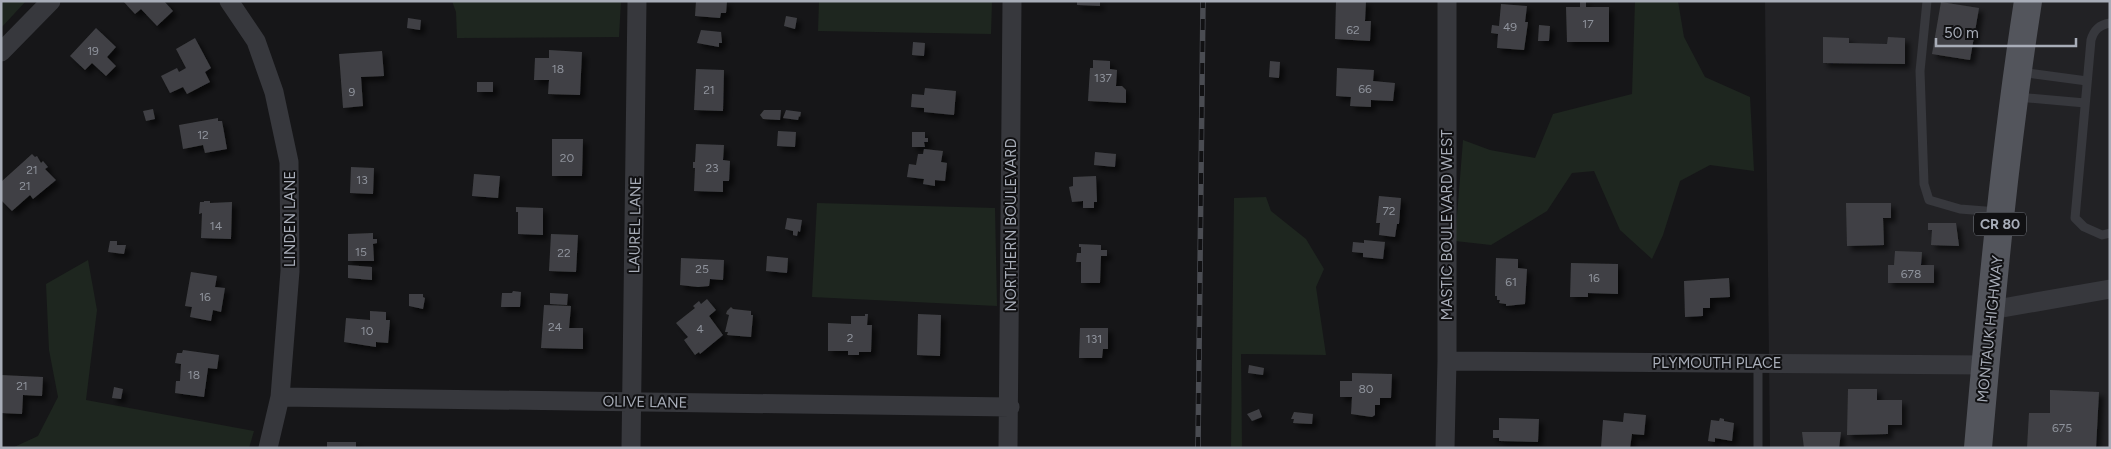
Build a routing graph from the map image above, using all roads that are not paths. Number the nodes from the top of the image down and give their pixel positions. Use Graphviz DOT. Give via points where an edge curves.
graph roads {
  1 [pos="51,1"];
  2 [pos="230,1"];
  3 [pos="637,1"];
  4 [pos="1012,1"];
  5 [pos="1447,1"];
  6 [pos="1928,1"];
  7 [pos="2028,1"];
  8 [pos="2110,23"];
  9 [pos="1,52"];
  10 [pos="2087,81"];
  11 [pos="2015,84"];
  12 [pos="2085,103"];
  13 [pos="2001,212"];
  14 [pos="2110,233"];
  15 [pos="2110,290"];
  16 [pos="1991,310"];
  17 [pos="1447,362"];
  18 [pos="1758,363"];
  19 [pos="1986,365"];
  20 [pos="280,397"];
  21 [pos="631,402"];
  22 [pos="1010,407"];
  23 [pos="268,448"];
  24 [pos="631,448"];
  25 [pos="1008,448"];
  26 [pos="1444,448"];
  27 [pos="1758,448"];
  28 [pos="1978,448"];
  1 -- 9 [label="street"];
  2 -- 20 [label="street, LINDEN LANE" via="256,42 274,92 290,162 290,272"];
  3 -- 21 [label="street, LAUREL LANE"];
  4 -- 22 [label="street, NORTHERN BOULEVARD"];
  5 -- 17 [label="street, MASTIC BOULEVARD WEST"];
  6 -- 13 [label="lane" via="1920,70 1924,184 1929,200 1960,209"];
  7 -- 11 [label="main road, MONTAUK HIGHWAY / CR 80"];
  8 -- 10 [label="lane" via="2102,25 2091,40"];
  10 -- 11 [label="lane"];
  10 -- 12 [label="lane"];
  11 -- 12 [label="lane"];
  11 -- 13 [label="main road, MONTAUK HIGHWAY / CR 80"];
  12 -- 14 [label="lane" via="2075,218 2102,235"];
  13 -- 16 [label="main road, MONTAUK HIGHWAY / CR 80"];
  15 -- 16 [label="street"];
  16 -- 19 [label="main road, MONTAUK HIGHWAY / CR 80"];
  17 -- 18 [label="street, PLYMOUTH PLACE"];
  17 -- 26 [label="street, MASTIC BOULEVARD WEST"];
  18 -- 19 [label="street, PLYMOUTH PLACE"];
  18 -- 27 [label="lane"];
  19 -- 28 [label="main road, MONTAUK HIGHWAY / CR 80"];
  20 -- 21 [label="street, OLIVE LANE"];
  20 -- 23 [label="street, LINDEN LANE"];
  21 -- 22 [label="street, OLIVE LANE"];
  21 -- 24 [label="street, LAUREL LANE"];
  22 -- 25 [label="street, NORTHERN BOULEVARD"];
}
